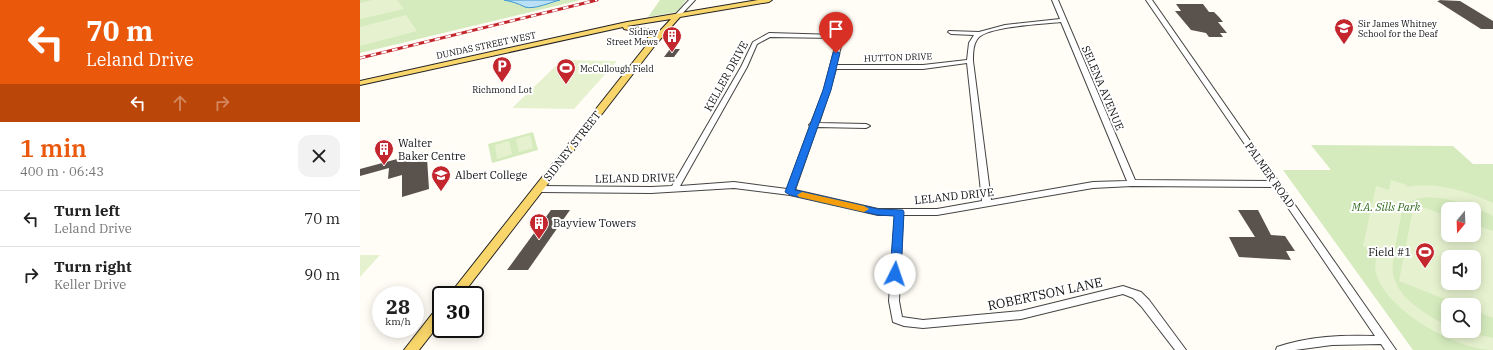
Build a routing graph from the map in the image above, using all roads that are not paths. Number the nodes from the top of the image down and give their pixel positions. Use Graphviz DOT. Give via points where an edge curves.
graph roads {
  1 [pos="692,0"];
  2 [pos="769,0"];
  3 [pos="1055,0"];
  4 [pos="1149,0"];
  5 [pos="677,16"];
  6 [pos="1063,20"];
  7 [pos="620,28"];
  8 [pos="951,32"];
  9 [pos="979,34"];
  10 [pos="653,42"];
  11 [pos="970,60"];
  12 [pos="833,67"];
  13 [pos="360,83"];
  14 [pos="813,125"];
  15 [pos="866,126"];
  16 [pos="1132,184"];
  17 [pos="1277,184"];
  18 [pos="674,188"];
  19 [pos="540,189"];
  20 [pos="790,192"];
  21 [pos="987,204"];
  22 [pos="899,212"];
  23 [pos="462,286"];
  24 [pos="432,324"];
  25 [pos="1384,340"];
  26 [pos="411,350"];
  27 [pos="1181,350"];
  28 [pos="1280,350"];
  29 [pos="1391,350"];
  1 -- 5 [label="street, SIDNEY STREET"];
  2 -- 5 [label="main road, DUNDAS STREET WEST"];
  3 -- 6 [label="street, SELENA AVENUE"];
  4 -- 17 [label="street, PALMER ROAD"];
  5 -- 7 [label="main road, DUNDAS STREET WEST"];
  5 -- 10 [label="main road, SIDNEY STREET"];
  6 -- 9 [label="street"];
  6 -- 16 [label="street, SELENA AVENUE"];
  7 -- 10 [label="main road" via="649,32"];
  7 -- 13 [label="main road, DUNDAS STREET WEST"];
  8 -- 9 [label="street"];
  9 -- 11 [label="street" via="973,43"];
  10 -- 19 [label="main road, SIDNEY STREET"];
  11 -- 12 [label="street, HUTTON DRIVE" via="923,67"];
  11 -- 21 [label="street"];
  12 -- 14 [label="street, KELLER DRIVE"];
  12 -- 18 [label="street, KELLER DRIVE" via="840,39 836,36 769,35 755,43 744,67"];
  14 -- 15 [label="street"];
  14 -- 20 [label="street, KELLER DRIVE"];
  16 -- 17 [label="street, LELAND DRIVE"];
  16 -- 21 [label="street, LELAND DRIVE" via="1094,185"];
  17 -- 25 [label="street, PALMER ROAD"];
  18 -- 19 [label="street, LELAND DRIVE"];
  18 -- 20 [label="street, LELAND DRIVE" via="734,185"];
  19 -- 23 [label="main road, SIDNEY STREET"];
  20 -- 22 [label="street, LELAND DRIVE" via="878,212"];
  21 -- 22 [label="street, LELAND DRIVE" via="937,212"];
  22 -- 27 [label="street, ROBERTSON LANE" via="894,301 897,319 923,324 977,320 1022,314 1123,290 1137,295 1146,303"];
  24 -- 26 [label="main road"];
  25 -- 28 [label="street" via="1315,341 1295,344"];
  25 -- 29 [label="street, PALMER ROAD"];
}
